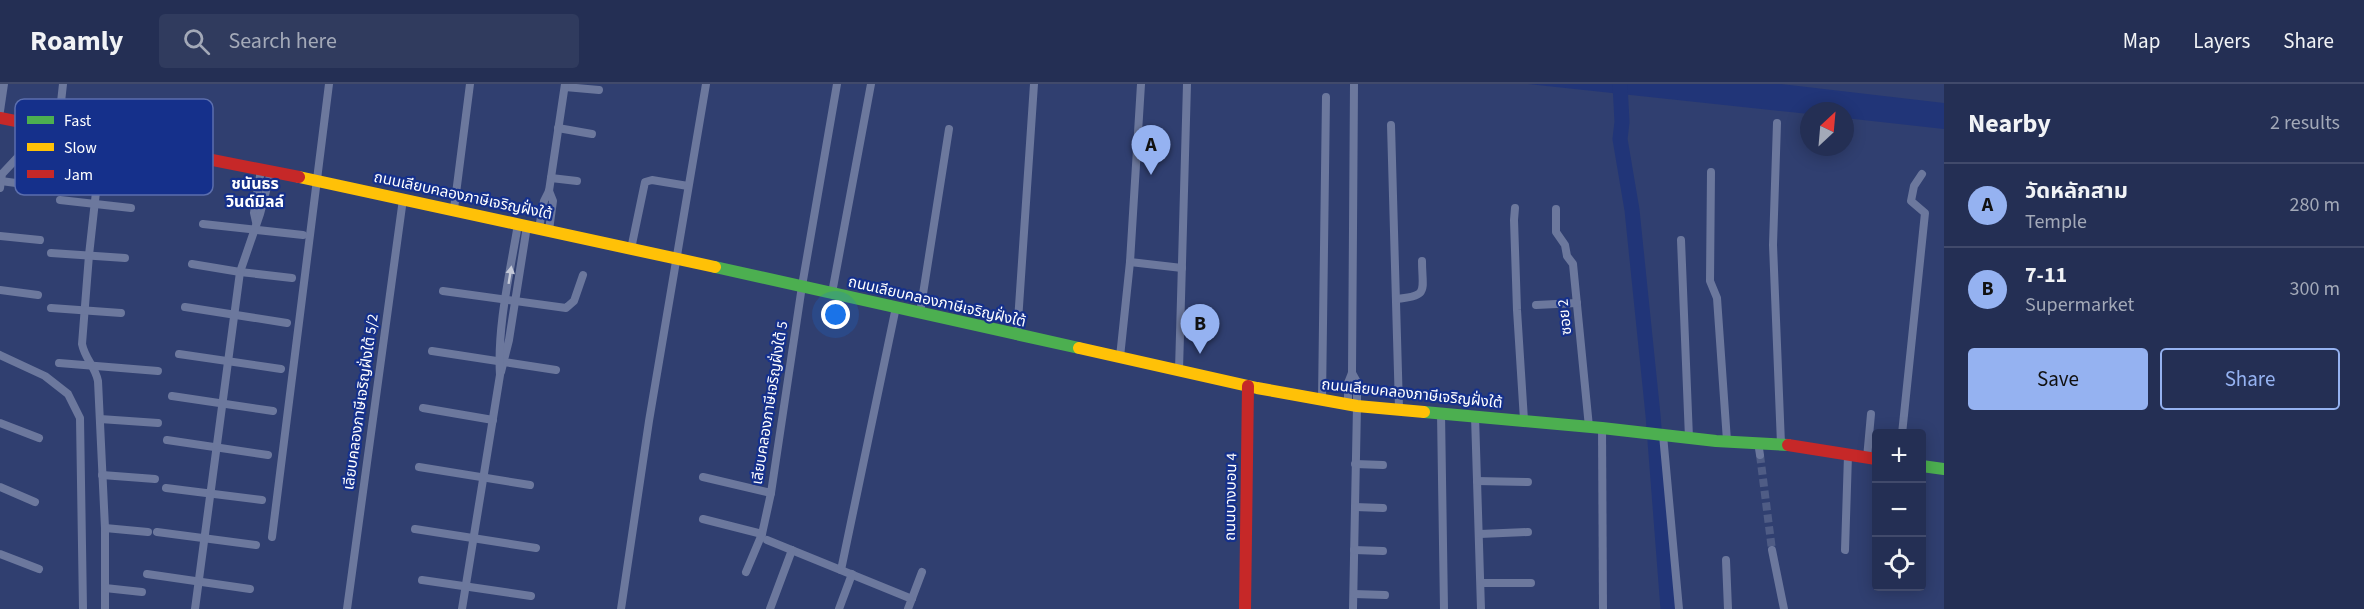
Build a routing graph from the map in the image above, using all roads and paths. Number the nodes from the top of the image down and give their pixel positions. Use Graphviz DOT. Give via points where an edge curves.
graph roads {
  1 [pos="4,84"];
  2 [pos="63,84"];
  3 [pos="329,84"];
  4 [pos="470,84"];
  5 [pos="706,84"];
  6 [pos="837,84"];
  7 [pos="872,84"];
  8 [pos="1034,84"];
  9 [pos="1141,84"];
  10 [pos="1187,84"];
  11 [pos="1353,84"];
  12 [pos="565,85"];
  13 [pos="599,90"];
  14 [pos="1326,97"];
  15 [pos="61,99"];
  16 [pos="0,111"];
  17 [pos="0,118"];
  18 [pos="15,121"];
  19 [pos="1777,123"];
  20 [pos="1391,125"];
  21 [pos="558,128"];
  22 [pos="949,129"];
  23 [pos="592,134"];
  24 [pos="15,160"];
  25 [pos="213,160"];
  26 [pos="266,171"];
  27 [pos="1711,172"];
  28 [pos="1922,174"];
  29 [pos="551,177"];
  30 [pos="319,181"];
  31 [pos="577,181"];
  32 [pos="1,184"];
  33 [pos="688,186"];
  34 [pos="96,195"];
  35 [pos="403,199"];
  36 [pos="60,200"];
  37 [pos="95,204"];
  38 [pos="132,208"];
  39 [pos="1515,208"];
  40 [pos="1556,209"];
  41 [pos="454,210"];
  42 [pos="203,224"];
  43 [pos="255,226"];
  44 [pos="533,227"];
  45 [pos="0,236"];
  46 [pos="303,236"];
  47 [pos="40,240"];
  48 [pos="1681,240"];
  49 [pos="631,249"];
  50 [pos="51,254"];
  51 [pos="89,255"];
  52 [pos="125,258"];
  53 [pos="676,258"];
  54 [pos="1422,261"];
  55 [pos="1130,262"];
  56 [pos="192,264"];
  57 [pos="1182,268"];
  58 [pos="240,272"];
  59 [pos="583,275"];
  60 [pos="292,278"];
  61 [pos="802,286"];
  62 [pos="0,290"];
  63 [pos="443,291"];
  64 [pos="832,293"];
  65 [pos="38,296"];
  66 [pos="1396,299"];
  67 [pos="510,300"];
  68 [pos="1577,303"];
  69 [pos="1536,305"];
  70 [pos="185,307"];
  71 [pos="896,307"];
  72 [pos="51,308"];
  73 [pos="84,310"];
  74 [pos="121,313"];
  75 [pos="920,313"];
  76 [pos="234,315"];
  77 [pos="287,323"];
  78 [pos="1017,336"];
  79 [pos="432,351"];
  80 [pos="179,354"];
  81 [pos="0,355"];
  82 [pos="1120,357"];
  83 [pos="228,361"];
  84 [pos="502,361"];
  85 [pos="59,363"];
  86 [pos="95,367"];
  87 [pos="281,369"];
  88 [pos="556,370"];
  89 [pos="1179,370"];
  90 [pos="158,371"];
  91 [pos="1248,386"];
  92 [pos="172,396"];
  93 [pos="1322,400"];
  94 [pos="222,403"];
  95 [pos="1353,405"];
  96 [pos="423,408"];
  97 [pos="1398,408"];
  98 [pos="273,411"];
  99 [pos="1442,413"];
  100 [pos="1871,414"];
  101 [pos="1475,416"];
  102 [pos="100,419"];
  103 [pos="493,420"];
  104 [pos="1524,420"];
  105 [pos="0,423"];
  106 [pos="158,423"];
  107 [pos="1596,428"];
  108 [pos="1903,429"];
  109 [pos="1658,434"];
  110 [pos="39,438"];
  111 [pos="1689,438"];
  112 [pos="167,440"];
  113 [pos="1727,441"];
  114 [pos="1781,444"];
  115 [pos="216,449"];
  116 [pos="268,455"];
  117 [pos="1848,455"];
  118 [pos="1872,458"];
  119 [pos="1355,464"];
  120 [pos="1383,465"];
  121 [pos="419,467"];
  122 [pos="1926,467"];
  123 [pos="1944,470"];
  124 [pos="102,475"];
  125 [pos="703,477"];
  126 [pos="484,478"];
  127 [pos="155,479"];
  128 [pos="1477,481"];
  129 [pos="1528,482"];
  130 [pos="530,485"];
  131 [pos="0,487"];
  132 [pos="166,488"];
  133 [pos="210,493"];
  134 [pos="771,493"];
  135 [pos="262,500"];
  136 [pos="36,502"];
  137 [pos="1355,507"];
  138 [pos="1383,508"];
  139 [pos="703,519"];
  140 [pos="105,528"];
  141 [pos="415,529"];
  142 [pos="1528,532"];
  143 [pos="1480,534"];
  144 [pos="204,537"];
  145 [pos="272,537"];
  146 [pos="765,537"];
  147 [pos="474,538"];
  148 [pos="255,545"];
  149 [pos="536,548"];
  150 [pos="792,550"];
  151 [pos="1354,550"];
  152 [pos="1772,550"];
  153 [pos="1845,550"];
  154 [pos="1383,552"];
  155 [pos="0,554"];
  156 [pos="1726,560"];
  157 [pos="39,569"];
  158 [pos="841,570"];
  159 [pos="746,572"];
  160 [pos="922,572"];
  161 [pos="147,574"];
  162 [pos="852,574"];
  163 [pos="422,580"];
  164 [pos="198,582"];
  165 [pos="1480,583"];
  166 [pos="1531,583"];
  167 [pos="466,585"];
  168 [pos="105,588"];
  169 [pos="250,590"];
  170 [pos="142,592"];
  171 [pos="1354,594"];
  172 [pos="1385,595"];
  173 [pos="531,596"];
  174 [pos="912,599"];
  175 [pos="83,609"];
  176 [pos="105,609"];
  177 [pos="195,609"];
  178 [pos="347,609"];
  179 [pos="462,609"];
  180 [pos="621,609"];
  181 [pos="770,609"];
  182 [pos="839,609"];
  183 [pos="908,609"];
  184 [pos="1245,609"];
  185 [pos="1353,609"];
  186 [pos="1444,609"];
  187 [pos="1481,609"];
  188 [pos="1603,609"];
  189 [pos="1679,609"];
  190 [pos="1728,609"];
  191 [pos="1784,609"];
  1 -- 16 [label="street"];
  2 -- 15 [label="street"];
  3 -- 30 [label="street"];
  4 -- 41 [label="street"];
  5 -- 33 [label="street"];
  6 -- 61 [label="street, เลียบคลองภาษีเจริญฝั่งใต้ 5"];
  7 -- 64 [label="street"];
  8 -- 78 [label="street"];
  9 -- 55 [label="street"];
  10 -- 57 [label="street"];
  11 -- 95 [label="street" via="1352,373 1348,383"];
  12 -- 13 [label="street"];
  12 -- 21 [label="street"];
  14 -- 93 [label="street"];
  17 -- 18 [label="street, ถนนเลียบคลองภาษีเจริญฝั่งใต้"];
  19 -- 114 [label="street" via="1773,245"];
  20 -- 66 [label="street"];
  21 -- 23 [label="street"];
  21 -- 29 [label="street"];
  22 -- 75 [label="street"];
  24 -- 32 [label="street" via="2,174"];
  25 -- 26 [label="street, ถนนเลียบคลองภาษีเจริญฝั่งใต้"];
  26 -- 30 [label="street, ถนนเลียบคลองภาษีเจริญฝั่งใต้"];
  26 -- 43 [label="street" via="254,213"];
  27 -- 113 [label="street" via="1710,281 1717,298"];
  28 -- 108 [label="street" via="1911,201 1925,213"];
  29 -- 31 [label="street"];
  29 -- 44 [label="street"];
  30 -- 35 [label="street, ถนนเลียบคลองภาษีเจริญฝั่งใต้"];
  30 -- 145 [label="street"];
  33 -- 49 [label="street" via="645,182"];
  33 -- 53 [label="street"];
  34 -- 37 [label="street"];
  35 -- 41 [label="street, ถนนเลียบคลองภาษีเจริญฝั่งใต้"];
  35 -- 178 [label="street, เลียบคลองภาษีเจริญฝั่งใต้ 5/2"];
  36 -- 37 [label="street"];
  37 -- 38 [label="street"];
  37 -- 51 [label="street"];
  39 -- 104 [label="street" via="1516,310"];
  40 -- 68 [label="street, ซอย 2" via="1556,232 1573,264"];
  41 -- 44 [label="street, ถนนเลียบคลองภาษีเจริญฝั่งใต้"];
  42 -- 43 [label="street"];
  43 -- 46 [label="street"];
  43 -- 58 [label="street"];
  44 -- 49 [label="street, ถนนเลียบคลองภาษีเจริญฝั่งใต้"];
  44 -- 67 [label="street"];
  45 -- 47 [label="street"];
  48 -- 111 [label="street"];
  49 -- 53 [label="street, ถนนเลียบคลองภาษีเจริญฝั่งใต้"];
  50 -- 51 [label="street"];
  51 -- 52 [label="street"];
  51 -- 73 [label="street"];
  53 -- 61 [label="street, ถนนเลียบคลองภาษีเจริญฝั่งใต้"];
  53 -- 180 [label="street"];
  54 -- 66 [label="street" via="1420,294"];
  55 -- 57 [label="street"];
  55 -- 82 [label="street"];
  56 -- 58 [label="street"];
  57 -- 89 [label="street"];
  58 -- 60 [label="street"];
  58 -- 76 [label="street"];
  59 -- 67 [label="street" via="574,301 566,308"];
  61 -- 64 [label="street, ถนนเลียบคลองภาษีเจริญฝั่งใต้"];
  61 -- 134 [label="street, เลียบคลองภาษีเจริญฝั่งใต้ 5"];
  62 -- 65 [label="street"];
  63 -- 67 [label="street"];
  64 -- 71 [label="street, ถนนเลียบคลองภาษีเจริญฝั่งใต้"];
  66 -- 97 [label="street"];
  67 -- 84 [label="street"];
  68 -- 69 [label="street"];
  68 -- 107 [label="street, ซอย 2"];
  70 -- 76 [label="street"];
  71 -- 75 [label="street, ถนนเลียบคลองภาษีเจริญฝั่งใต้"];
  71 -- 158 [label="street"];
  72 -- 73 [label="street"];
  73 -- 74 [label="street"];
  73 -- 86 [label="street" via="82,344 85,357"];
  75 -- 78 [label="street, ถนนเลียบคลองภาษีเจริญฝั่งใต้"];
  76 -- 77 [label="street"];
  76 -- 83 [label="street"];
  78 -- 82 [label="street, ถนนเลียบคลองภาษีเจริญฝั่งใต้"];
  79 -- 84 [label="street"];
  80 -- 83 [label="street"];
  81 -- 175 [label="street" via="45,376 68,394 80,418"];
  82 -- 89 [label="street, ถนนเลียบคลองภาษีเจริญฝั่งใต้"];
  83 -- 87 [label="street"];
  83 -- 94 [label="street"];
  84 -- 88 [label="street"];
  84 -- 103 [label="street"];
  85 -- 86 [label="street"];
  86 -- 90 [label="street"];
  86 -- 102 [label="street"];
  89 -- 91 [label="street, ถนนเลียบคลองภาษีเจริญฝั่งใต้"];
  91 -- 93 [label="street, ถนนเลียบคลองภาษีเจริญฝั่งใต้"];
  91 -- 184 [label="street, ถนนบางบอน 4"];
  92 -- 94 [label="street"];
  93 -- 95 [label="street, ถนนเลียบคลองภาษีเจริญฝั่งใต้"];
  94 -- 98 [label="street"];
  94 -- 115 [label="street"];
  95 -- 97 [label="street, ถนนเลียบคลองภาษีเจริญฝั่งใต้"];
  95 -- 119 [label="street"];
  96 -- 103 [label="street"];
  97 -- 99 [label="street, ถนนเลียบคลองภาษีเจริญฝั่งใต้"];
  99 -- 101 [label="street, ถนนเลียบคลองภาษีเจริญฝั่งใต้"];
  99 -- 186 [label="street"];
  100 -- 118 [label="street"];
  101 -- 104 [label="street, ถนนเลียบคลองภาษีเจริญฝั่งใต้"];
  101 -- 128 [label="street"];
  102 -- 106 [label="street"];
  102 -- 124 [label="street"];
  103 -- 126 [label="street"];
  104 -- 107 [label="street, ถนนเลียบคลองภาษีเจริญฝั่งใต้"];
  105 -- 110 [label="street"];
  107 -- 109 [label="street, ถนนเลียบคลองภาษีเจริญฝั่งใต้"];
  107 -- 188 [label="street, ซอย 2"];
  109 -- 111 [label="street, ถนนเลียบคลองภาษีเจริญฝั่งใต้"];
  109 -- 189 [label="street"];
  111 -- 113 [label="street, ถนนเลียบคลองภาษีเจริญฝั่งใต้"];
  112 -- 115 [label="street"];
  113 -- 114 [label="street, ถนนเลียบคลองภาษีเจริญฝั่งใต้" via="1759,448"];
  114 -- 117 [label="street, ถนนเลียบคลองภาษีเจริญฝั่งใต้"];
  115 -- 116 [label="street"];
  115 -- 133 [label="street"];
  117 -- 118 [label="street, ถนนเลียบคลองภาษีเจริญฝั่งใต้"];
  117 -- 153 [label="street"];
  119 -- 120 [label="street"];
  119 -- 137 [label="street"];
  121 -- 126 [label="street"];
  122 -- 123 [label="street"];
  124 -- 127 [label="street"];
  124 -- 140 [label="street"];
  125 -- 134 [label="street, เลียบคลองภาษีเจริญฝั่งใต้ 5"];
  126 -- 130 [label="street"];
  126 -- 147 [label="street"];
  128 -- 129 [label="street"];
  128 -- 143 [label="street"];
  131 -- 136 [label="street"];
  132 -- 133 [label="street"];
  133 -- 135 [label="street"];
  133 -- 144 [label="street"];
  134 -- 146 [label="street"];
  137 -- 138 [label="street"];
  137 -- 151 [label="street"];
  139 -- 146 [label="street"];
  140 -- 144 [label="street"];
  140 -- 168 [label="street"];
  141 -- 147 [label="street"];
  142 -- 143 [label="street"];
  143 -- 165 [label="street"];
  144 -- 148 [label="street"];
  144 -- 164 [label="street"];
  146 -- 150 [label="street"];
  146 -- 159 [label="street"];
  147 -- 149 [label="street"];
  147 -- 167 [label="street"];
  150 -- 158 [label="street"];
  150 -- 181 [label="street"];
  151 -- 154 [label="street"];
  151 -- 171 [label="street"];
  152 -- 191 [label="street"];
  155 -- 157 [label="street"];
  156 -- 190 [label="street"];
  158 -- 162 [label="street"];
  160 -- 174 [label="street"];
  161 -- 164 [label="street"];
  162 -- 174 [label="street"];
  162 -- 182 [label="street"];
  163 -- 167 [label="street"];
  164 -- 169 [label="street"];
  164 -- 177 [label="street"];
  165 -- 166 [label="street"];
  165 -- 187 [label="street"];
  167 -- 173 [label="street"];
  167 -- 179 [label="street"];
  168 -- 170 [label="street"];
  168 -- 176 [label="street"];
  171 -- 172 [label="street"];
  171 -- 185 [label="street"];
  174 -- 183 [label="street"];
}
